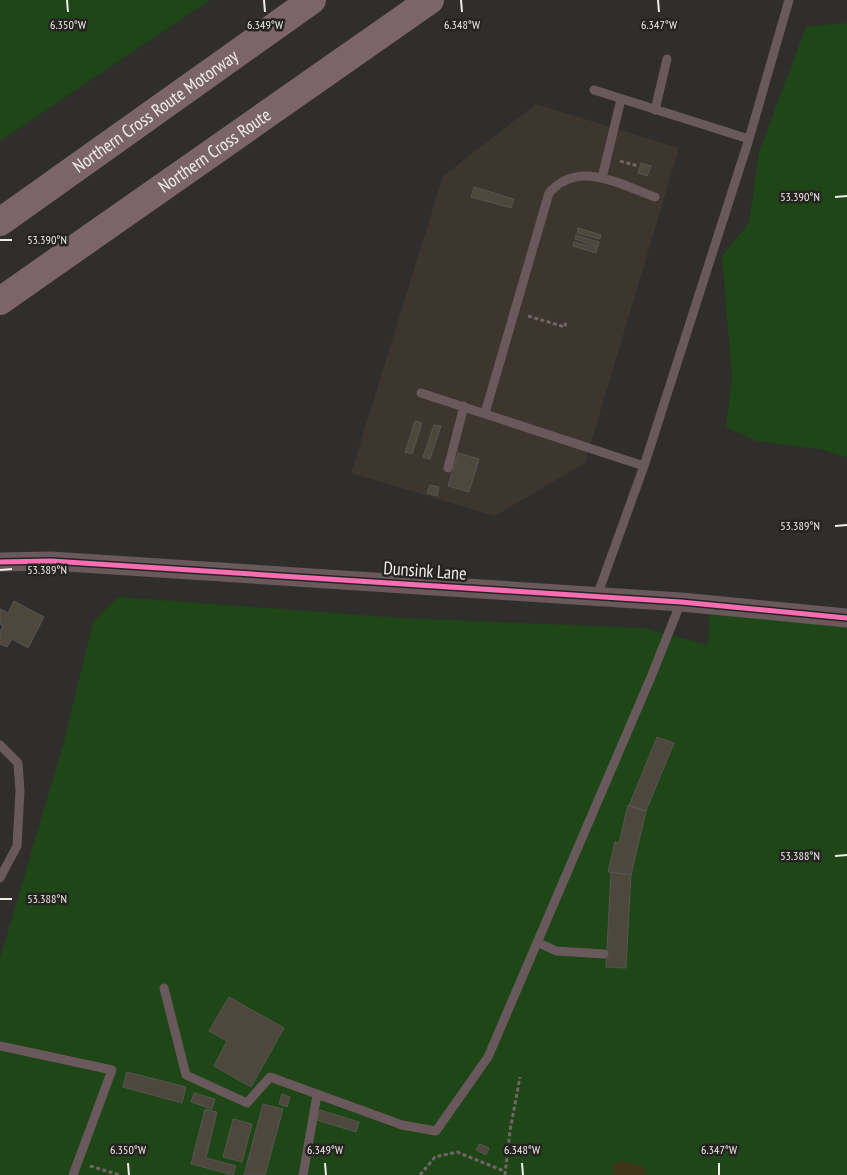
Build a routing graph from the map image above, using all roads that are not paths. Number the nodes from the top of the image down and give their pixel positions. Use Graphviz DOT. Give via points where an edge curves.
graph roads {
  1 [pos="312,0"];
  2 [pos="430,0"];
  3 [pos="789,0"];
  4 [pos="668,59"];
  5 [pos="594,90"];
  6 [pos="621,99"];
  7 [pos="655,110"];
  8 [pos="749,140"];
  9 [pos="75,170"];
  10 [pos="602,178"];
  11 [pos="655,196"];
  12 [pos="0,218"];
  13 [pos="0,222"];
  14 [pos="0,301"];
  15 [pos="422,392"];
  16 [pos="464,406"];
  17 [pos="485,413"];
  18 [pos="644,466"];
  19 [pos="448,468"];
  20 [pos="0,562"];
  21 [pos="597,596"];
  22 [pos="681,602"];
  23 [pos="847,618"];
  24 [pos="0,745"];
  25 [pos="0,878"];
  26 [pos="537,942"];
  27 [pos="604,954"];
  28 [pos="164,988"];
  29 [pos="0,1046"];
  30 [pos="318,1095"];
  31 [pos="73,1175"];
  32 [pos="303,1175"];
  1 -- 9 [label="highway, Northern Cross Route Motorway"];
  2 -- 14 [label="highway, Northern Cross Route"];
  3 -- 8 [label="lane"];
  4 -- 7 [label="lane"];
  5 -- 6 [label="lane"];
  6 -- 7 [label="lane"];
  6 -- 10 [label="lane"];
  7 -- 8 [label="lane"];
  8 -- 18 [label="lane"];
  9 -- 12 [label="highway"];
  9 -- 13 [label="highway, Northern Cross Route Motorway"];
  10 -- 11 [label="lane"];
  10 -- 17 [label="lane" via="573,176 558,182 549,193"];
  15 -- 16 [label="lane"];
  16 -- 17 [label="lane"];
  16 -- 19 [label="lane"];
  17 -- 18 [label="lane"];
  18 -- 21 [label="lane"];
  20 -- 21 [label="street, Dunsink Lane" via="51,561"];
  21 -- 22 [label="street, Dunsink Lane"];
  22 -- 23 [label="street, Dunsink Lane"];
  22 -- 26 [label="lane"];
  24 -- 25 [label="lane" via="18,763 20,792 18,846"];
  26 -- 27 [label="lane" via="556,951"];
  26 -- 30 [label="lane" via="488,1057 436,1131 402,1125"];
  28 -- 30 [label="lane" via="186,1075 247,1103 270,1077"];
  29 -- 31 [label="lane" via="112,1070"];
  30 -- 32 [label="lane"];
}
